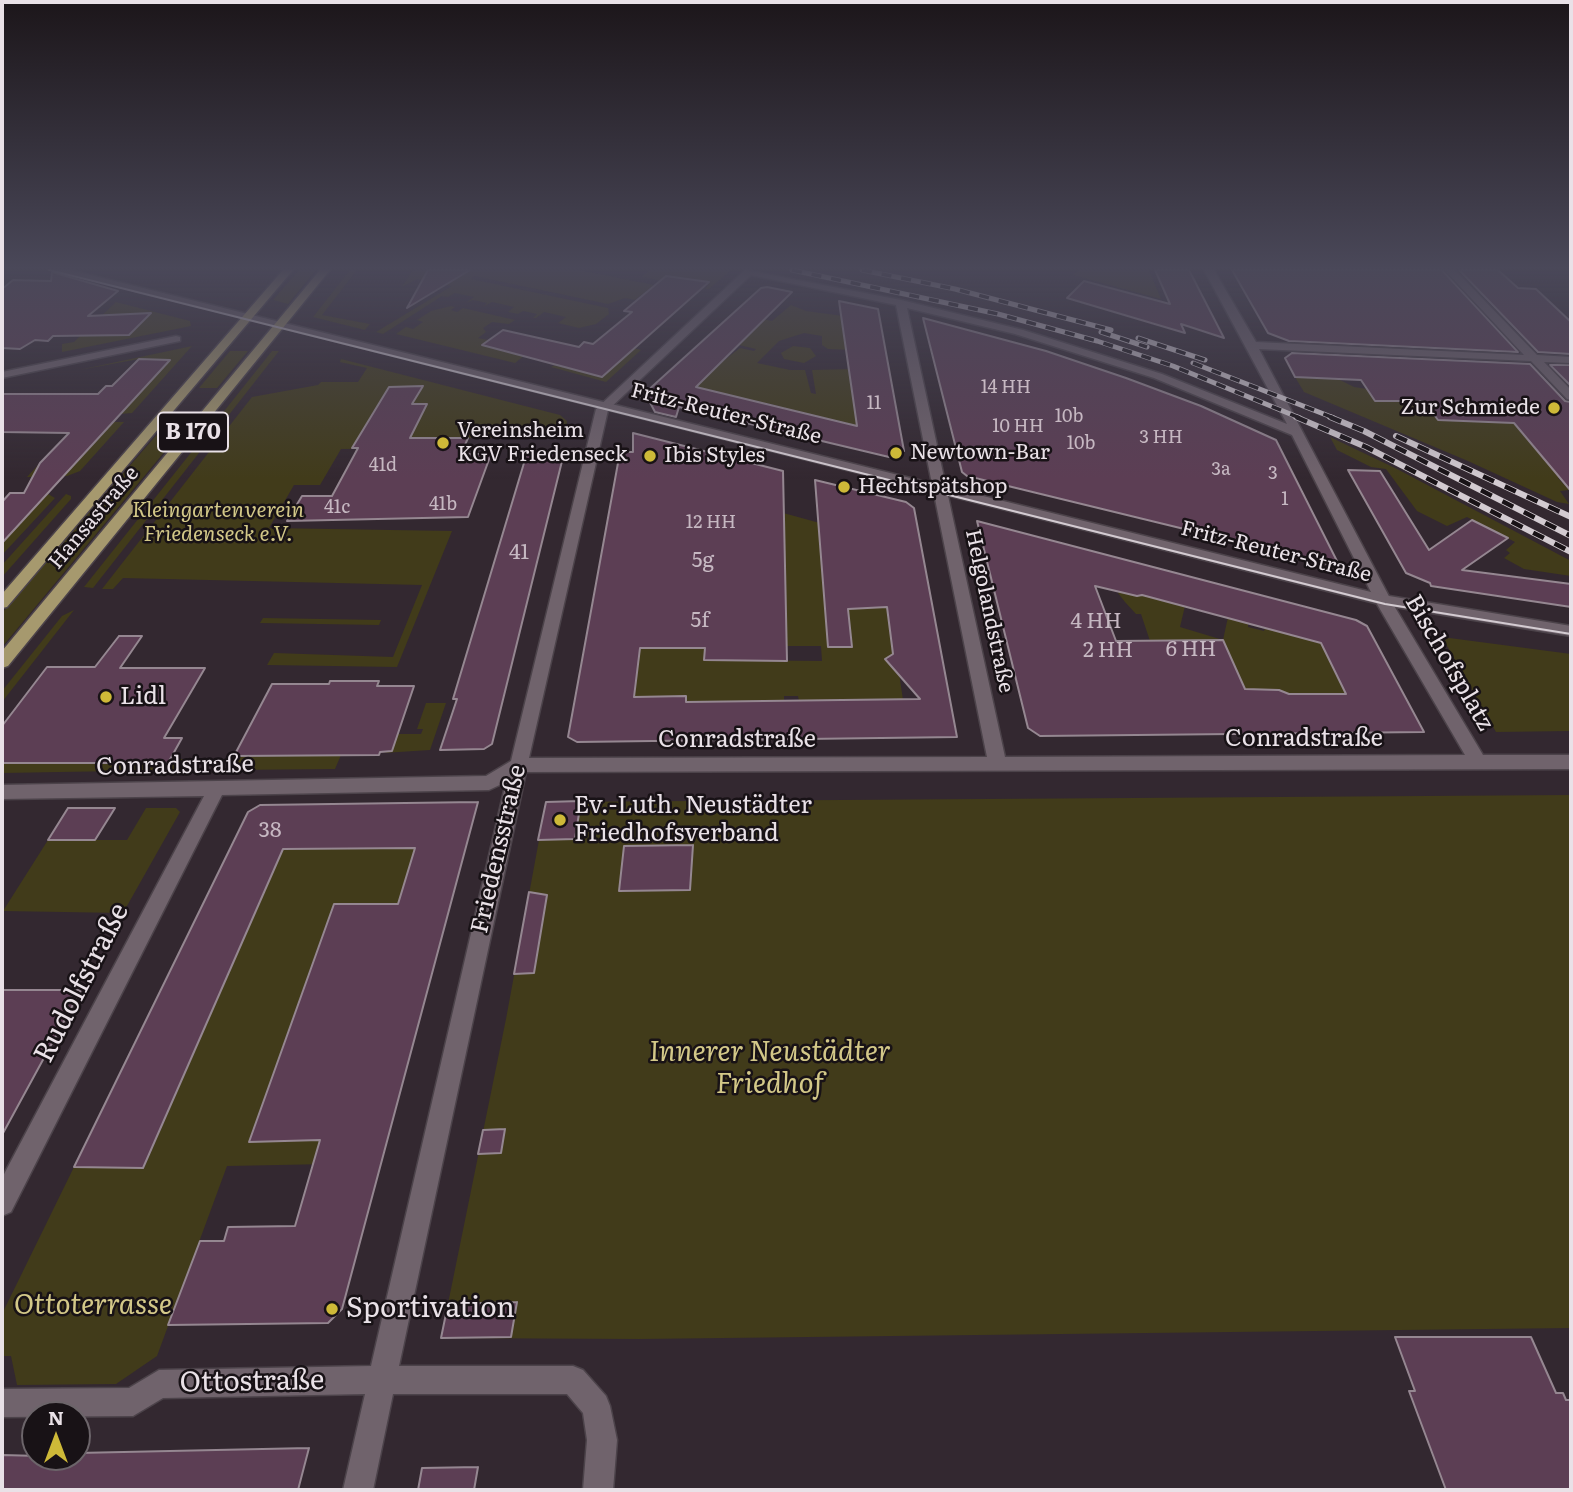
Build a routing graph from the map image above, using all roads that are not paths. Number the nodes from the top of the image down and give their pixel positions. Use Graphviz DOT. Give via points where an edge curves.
graph roads {
  1 [pos="173,340"];
  2 [pos="226,340"];
  3 [pos="269,340"];
  4 [pos="335,340"];
  5 [pos="676,340"];
  6 [pos="909,340"];
  7 [pos="1045,340"];
  8 [pos="1248,340"];
  9 [pos="1516,340"];
  10 [pos="1251,345"];
  11 [pos="1533,358"];
  12 [pos="1571,360"];
  13 [pos="2,374"];
  14 [pos="1571,397"];
  15 [pos="604,406"];
  16 [pos="1299,433"];
  17 [pos="940,489"];
  18 [pos="1383,600"];
  19 [pos="2,603"];
  20 [pos="1571,631"];
  21 [pos="2,662"];
  22 [pos="1478,762"];
  23 [pos="1571,762"];
  24 [pos="518,765"];
  25 [pos="998,765"];
  26 [pos="216,790"];
  27 [pos="2,792"];
  28 [pos="2,1203"];
  29 [pos="382,1380"];
  30 [pos="2,1403"];
  31 [pos="358,1490"];
  32 [pos="598,1490"];
  1 -- 13 [label="street"];
  2 -- 19 [label="main road, Hansastraße / B 170"];
  3 -- 21 [label="main road, Hansastraße / B 170"];
  4 -- 15 [label="street, Fritz-Reuter-Straße"];
  5 -- 15 [label="street"];
  6 -- 17 [label="street, Helgolandstraße"];
  7 -- 16 [label="street" via="1213,396"];
  8 -- 10 [label="street"];
  9 -- 11 [label="street"];
  10 -- 11 [label="street"];
  10 -- 16 [label="street"];
  11 -- 12 [label="street"];
  11 -- 14 [label="street"];
  15 -- 17 [label="street, Fritz-Reuter-Straße"];
  15 -- 24 [label="street, Friedensstraße"];
  16 -- 18 [label="street"];
  17 -- 18 [label="street, Fritz-Reuter-Straße"];
  17 -- 25 [label="street, Helgolandstraße"];
  18 -- 20 [label="street, Bischofsplatz"];
  18 -- 22 [label="street, Bischofsplatz"];
  22 -- 23 [label="street, Bischofsplatz"];
  22 -- 25 [label="street, Conradstraße"];
  24 -- 25 [label="street, Conradstraße"];
  24 -- 26 [label="street, Conradstraße" via="489,783"];
  24 -- 29 [label="street, Friedensstraße"];
  26 -- 27 [label="street, Conradstraße"];
  26 -- 28 [label="street, Rudolfstraße"];
  29 -- 30 [label="street, Ottostraße" via="159,1384 133,1402"];
  29 -- 31 [label="street, Friedensstraße"];
  29 -- 32 [label="street, Ottostraße" via="573,1380 596,1406 602,1440"];
}
